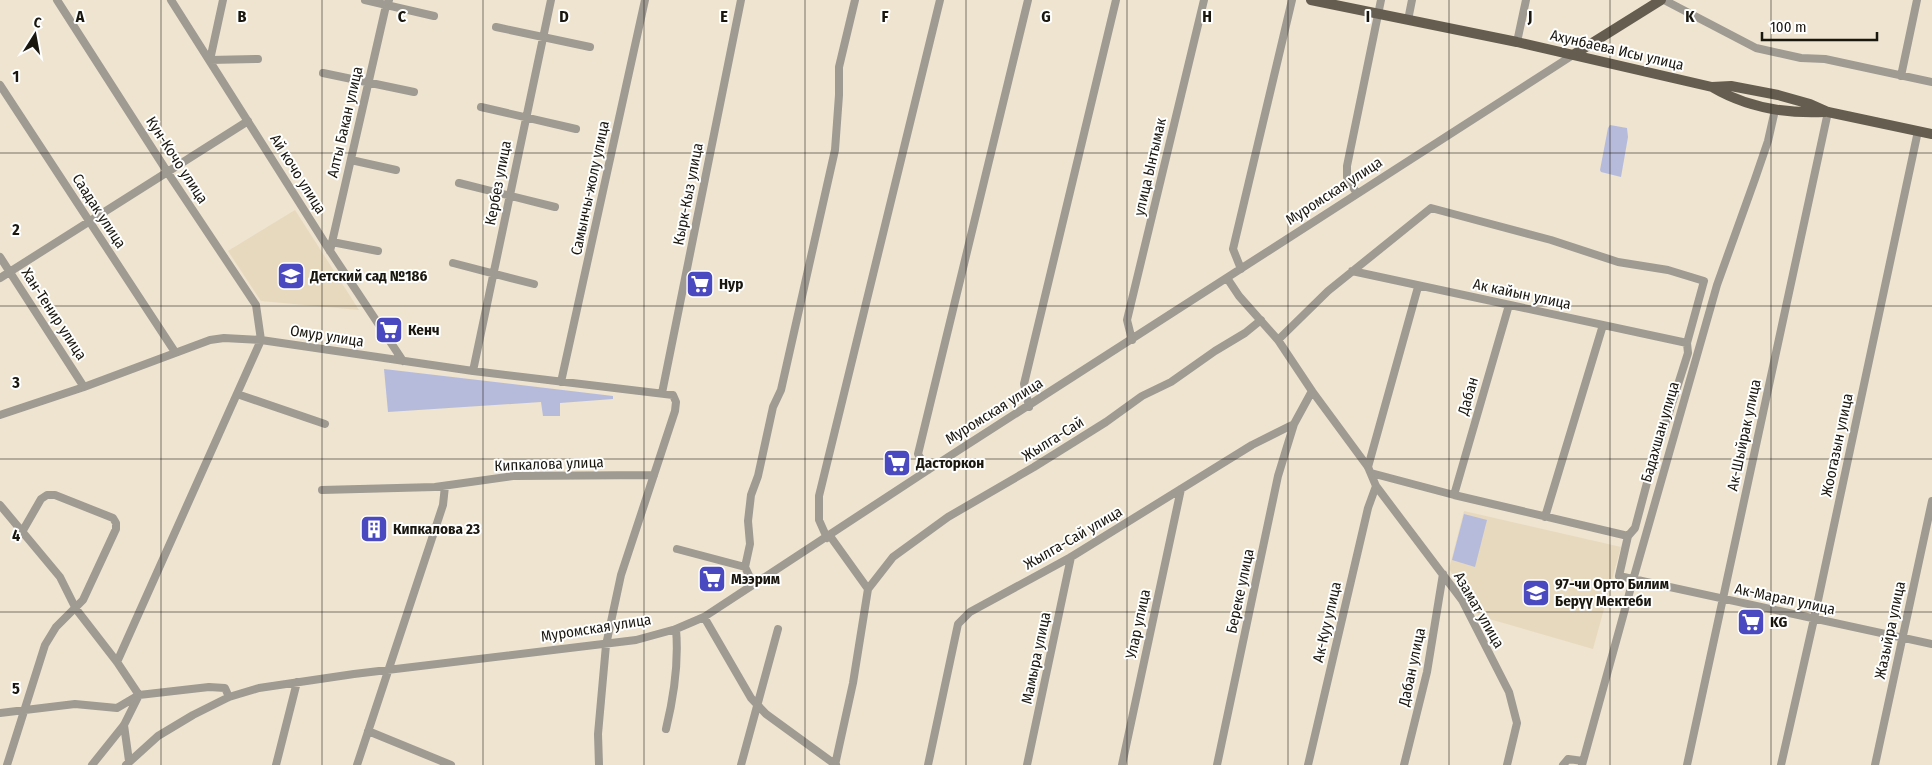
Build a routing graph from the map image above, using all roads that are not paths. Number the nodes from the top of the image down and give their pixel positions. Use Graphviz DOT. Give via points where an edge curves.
graph roads {
  1 [pos="57,0"];
  2 [pos="171,0"];
  3 [pos="223,0"];
  4 [pos="365,0"];
  5 [pos="551,0"];
  6 [pos="645,0"];
  7 [pos="741,0"];
  8 [pos="855,0"];
  9 [pos="940,0"];
  10 [pos="1028,0"];
  11 [pos="1116,0"];
  12 [pos="1204,0"];
  13 [pos="1292,0"];
  14 [pos="1311,0"];
  15 [pos="1381,0"];
  16 [pos="1412,0"];
  17 [pos="1526,0"];
  18 [pos="1663,0"];
  19 [pos="1917,0"];
  20 [pos="388,3"];
  21 [pos="1378,14"];
  22 [pos="434,16"];
  23 [pos="1408,20"];
  24 [pos="496,27"];
  25 [pos="543,37"];
  26 [pos="1517,42"];
  27 [pos="590,47"];
  28 [pos="1573,55"];
  29 [pos="258,59"];
  30 [pos="210,60"];
  31 [pos="323,73"];
  32 [pos="1901,76"];
  33 [pos="1932,82"];
  34 [pos="368,84"];
  35 [pos="0,85"];
  36 [pos="1712,87"];
  37 [pos="414,92"];
  38 [pos="481,107"];
  39 [pos="1775,110"];
  40 [pos="1828,112"];
  41 [pos="526,117"];
  42 [pos="248,121"];
  43 [pos="576,128"];
  44 [pos="1918,131"];
  45 [pos="1932,134"];
  46 [pos="351,160"];
  47 [pos="396,170"];
  48 [pos="168,173"];
  49 [pos="459,183"];
  50 [pos="1357,194"];
  51 [pos="510,195"];
  52 [pos="555,207"];
  53 [pos="90,222"];
  54 [pos="332,242"];
  55 [pos="330,251"];
  56 [pos="378,251"];
  57 [pos="0,257"];
  58 [pos="453,263"];
  59 [pos="1241,269"];
  60 [pos="1352,271"];
  61 [pos="10,272"];
  62 [pos="494,273"];
  63 [pos="0,278"];
  64 [pos="1227,278"];
  65 [pos="534,284"];
  66 [pos="1418,287"];
  67 [pos="1509,305"];
  68 [pos="1261,320"];
  69 [pos="1603,325"];
  70 [pos="261,340"];
  71 [pos="1132,340"];
  72 [pos="1278,340"];
  73 [pos="1687,343"];
  74 [pos="175,352"];
  75 [pos="403,361"];
  76 [pos="473,371"];
  77 [pos="562,382"];
  78 [pos="84,387"];
  79 [pos="1312,391"];
  80 [pos="662,393"];
  81 [pos="237,394"];
  82 [pos="1029,407"];
  83 [pos="0,414"];
  84 [pos="325,424"];
  85 [pos="1294,424"];
  86 [pos="928,470"];
  87 [pos="1370,470"];
  88 [pos="654,475"];
  89 [pos="445,486"];
  90 [pos="1376,486"];
  91 [pos="1181,489"];
  92 [pos="322,490"];
  93 [pos="1454,495"];
  94 [pos="1932,501"];
  95 [pos="0,506"];
  96 [pos="1545,517"];
  97 [pos="22,532"];
  98 [pos="1628,536"];
  99 [pos="828,537"];
  100 [pos="677,549"];
  101 [pos="1071,557"];
  102 [pos="745,567"];
  103 [pos="1443,574"];
  104 [pos="1633,580"];
  105 [pos="754,584"];
  106 [pos="868,589"];
  107 [pos="1722,599"];
  108 [pos="76,609"];
  109 [pos="704,617"];
  110 [pos="1814,619"];
  111 [pos="676,629"];
  112 [pos="778,629"];
  113 [pos="1902,637"];
  114 [pos="1932,644"];
  115 [pos="606,645"];
  116 [pos="117,662"];
  117 [pos="388,670"];
  118 [pos="298,682"];
  119 [pos="139,694"];
  120 [pos="229,697"];
  121 [pos="756,703"];
  122 [pos="24,710"];
  123 [pos="0,713"];
  124 [pos="124,725"];
  125 [pos="666,729"];
  126 [pos="368,731"];
  127 [pos="1579,761"];
  128 [pos="435,762"];
  129 [pos="128,763"];
  130 [pos="6,765"];
  131 [pos="92,765"];
  132 [pos="276,765"];
  133 [pos="357,765"];
  134 [pos="451,765"];
  135 [pos="599,765"];
  136 [pos="741,765"];
  137 [pos="835,765"];
  138 [pos="928,765"];
  139 [pos="1027,765"];
  140 [pos="1122,765"];
  141 [pos="1217,765"];
  142 [pos="1308,765"];
  143 [pos="1404,765"];
  144 [pos="1507,765"];
  145 [pos="1563,765"];
  146 [pos="1687,765"];
  147 [pos="1781,765"];
  148 [pos="1875,765"];
  1 -- 48 [label="street, Кун-Кочо улица"];
  2 -- 30 [label="street, Ай кочо улица"];
  3 -- 30 [label="street"];
  4 -- 20 [label="street"];
  5 -- 25 [label="street, Кербез улица"];
  6 -- 77 [label="street, Самынчы-жолу улица"];
  7 -- 80 [label="street, Кырк-Кыз улица"];
  8 -- 102 [label="street" via="839,67 835,150 781,390 773,407 751,495 750,544"];
  9 -- 99 [label="street" via="819,496 818,520"];
  10 -- 86 [label="street" via="918,454"];
  11 -- 82 [label="street" via="1024,384"];
  12 -- 71 [label="street, улица Ынтымак" via="1127,320"];
  13 -- 59 [label="street" via="1233,249"];
  14 -- 21 [label="main road, Ахунбаева Исы улица"];
  15 -- 21 [label="street"];
  16 -- 23 [label="street"];
  17 -- 26 [label="street"];
  18 -- 28 [label="main road, Муромская улица"];
  18 -- 32 [label="street" via="1756,48"];
  19 -- 32 [label="street"];
  20 -- 22 [label="street"];
  20 -- 34 [label="street, Алты Бакан улица"];
  21 -- 23 [label="main road, Ахунбаева Исы улица"];
  21 -- 50 [label="street" via="1347,166 1347,177"];
  23 -- 26 [label="main road, Ахунбаева Исы улица"];
  24 -- 25 [label="street"];
  25 -- 27 [label="street"];
  25 -- 41 [label="street, Кербез улица"];
  26 -- 28 [label="main road, Ахунбаева Исы улица"];
  28 -- 36 [label="main road, Ахунбаева Исы улица"];
  28 -- 50 [label="street, Муромская улица"];
  29 -- 30 [label="street"];
  30 -- 42 [label="street, Ай кочо улица"];
  31 -- 34 [label="street"];
  32 -- 33 [label="street"];
  34 -- 37 [label="street"];
  34 -- 46 [label="street, Алты Бакан улица"];
  35 -- 53 [label="street, Саадак улица"];
  36 -- 39 [label="main road, Ахунбаева Исы улица" via="1728,96"];
  36 -- 40 [label="main road, Ахунбаева Исы улица" via="1731,86 1778,95"];
  38 -- 41 [label="street"];
  39 -- 40 [label="main road, Ахунбаева Исы улица"];
  39 -- 104 [label="street, Бадахшан улица" via="1768,141 1717,285"];
  40 -- 44 [label="main road, Ахунбаева Исы улица"];
  40 -- 107 [label="street, Ак-Шыйрак улица"];
  41 -- 43 [label="street"];
  41 -- 51 [label="street, Кербез улица"];
  42 -- 48 [label="street"];
  42 -- 55 [label="street, Ай кочо улица"];
  44 -- 45 [label="main road, Ахунбаева Исы улица"];
  44 -- 110 [label="street, Жоогазын улица"];
  46 -- 47 [label="street"];
  46 -- 54 [label="street, Алты Бакан улица"];
  48 -- 53 [label="street"];
  48 -- 70 [label="street, Кун-Кочо улица" via="256,305"];
  49 -- 51 [label="street"];
  50 -- 59 [label="street, Муромская улица"];
  51 -- 52 [label="street"];
  51 -- 62 [label="street, Кербез улица"];
  53 -- 61 [label="street"];
  53 -- 74 [label="street, Саадак улица"];
  54 -- 55 [label="street, Алты Бакан улица"];
  54 -- 56 [label="street"];
  55 -- 75 [label="street, Ай кочо улица"];
  57 -- 61 [label="street, Хан-Тенир улица"];
  58 -- 62 [label="street"];
  59 -- 64 [label="street, Муромская улица"];
  60 -- 66 [label="street, Ак кайын улица"];
  60 -- 72 [label="street"];
  60 -- 73 [label="street" via="1431,208 1551,240 1618,262 1668,270 1704,281"];
  61 -- 63 [label="street"];
  61 -- 78 [label="street, Хан-Тенир улица"];
  62 -- 65 [label="street"];
  62 -- 76 [label="street, Кербез улица"];
  64 -- 68 [label="street, Азамат улица"];
  64 -- 71 [label="street, Муромская улица"];
  66 -- 67 [label="street, Ак кайын улица"];
  66 -- 87 [label="street"];
  67 -- 69 [label="street, Ак кайын улица"];
  67 -- 93 [label="street, Дабан"];
  68 -- 72 [label="street, Азамат улица"];
  68 -- 106 [label="street, Жылга-Сай" via="1171,382 1142,396 1034,467 948,517 893,557"];
  69 -- 73 [label="street, Ак кайын улица"];
  69 -- 96 [label="street"];
  70 -- 74 [label="street, Омур улица" via="224,338"];
  70 -- 75 [label="street, Омур улица"];
  70 -- 81 [label="street"];
  71 -- 82 [label="street, Муромская улица"];
  72 -- 79 [label="street, Азамат улица"];
  73 -- 98 [label="street" via="1688,353 1635,528"];
  74 -- 78 [label="street, Омур улица"];
  75 -- 76 [label="street, Омур улица"];
  76 -- 77 [label="street, Омур улица"];
  77 -- 80 [label="street, Омур улица"];
  78 -- 83 [label="street, Омур улица"];
  79 -- 85 [label="street"];
  79 -- 87 [label="street, Азамат улица"];
  80 -- 88 [label="street" via="673,395 676,402"];
  81 -- 84 [label="street"];
  81 -- 116 [label="street"];
  82 -- 86 [label="street, Муромская улица"];
  85 -- 91 [label="street, Жылга-Сай улица" via="1252,445"];
  85 -- 141 [label="street, Береке улица" via="1278,476"];
  86 -- 99 [label="street, Муромская улица"];
  87 -- 90 [label="street, Азамат улица"];
  87 -- 93 [label="street"];
  88 -- 89 [label="street, Кипкалова улица" via="513,476"];
  88 -- 115 [label="street" via="622,575"];
  89 -- 92 [label="street, Кипкалова улица"];
  89 -- 117 [label="street" via="443,505"];
  90 -- 103 [label="street, Азамат улица"];
  90 -- 142 [label="street, Ак-Куу улица" via="1368,508"];
  91 -- 101 [label="street, Жылга-Сай улица"];
  91 -- 140 [label="street, Улар улица"];
  93 -- 96 [label="street"];
  94 -- 113 [label="street, Жазыйра улица"];
  95 -- 97 [label="street"];
  96 -- 98 [label="street"];
  97 -- 108 [label="street" via="60,577"];
  97 -- 108 [label="street" via="41,499 47,495 55,495 113,518 116,529"];
  98 -- 104 [label="street" via="1618,576"];
  99 -- 105 [label="street, Муромская улица"];
  99 -- 106 [label="street"];
  100 -- 102 [label="street"];
  101 -- 138 [label="street, Жылга-Сай улица" via="970,612 958,624"];
  101 -- 139 [label="street, Мамыра улица"];
  102 -- 105 [label="street"];
  103 -- 143 [label="street, Дабан улица" via="1427,672"];
  103 -- 144 [label="street, Азамат улица" via="1462,600 1509,692 1517,723"];
  104 -- 107 [label="street, Ак-Марал улица"];
  104 -- 127 [label="street, Бадахшан улица"];
  105 -- 109 [label="street, Муромская улица"];
  106 -- 137 [label="street" via="854,683"];
  107 -- 110 [label="street, Ак-Марал улица"];
  107 -- 146 [label="street, Ак-Шыйрак улица"];
  108 -- 116 [label="street"];
  108 -- 122 [label="street" via="56,628 45,645"];
  109 -- 111 [label="street, Муромская улица"];
  109 -- 121 [label="street"];
  110 -- 113 [label="street, Ак-Марал улица"];
  110 -- 147 [label="street, Жоогазын улица"];
  111 -- 115 [label="street, Муромская улица"];
  111 -- 125 [label="street" via="678,653"];
  112 -- 121 [label="street"];
  113 -- 114 [label="street, Ак-Марал улица"];
  113 -- 148 [label="street, Жазыйра улица"];
  115 -- 117 [label="street, Муромская улица"];
  115 -- 135 [label="street" via="598,734"];
  116 -- 119 [label="street"];
  117 -- 118 [label="street, Муромская улица"];
  117 -- 126 [label="street"];
  118 -- 120 [label="street, Муромская улица"];
  118 -- 132 [label="street"];
  119 -- 120 [label="street" via="209,687 225,688"];
  119 -- 122 [label="street" via="116,708 75,704"];
  119 -- 124 [label="street"];
  120 -- 129 [label="street, Муромская улица" via="158,736"];
  121 -- 136 [label="street"];
  121 -- 137 [label="street"];
  122 -- 123 [label="street"];
  122 -- 130 [label="street"];
  124 -- 129 [label="street"];
  124 -- 131 [label="street"];
  126 -- 128 [label="street"];
  126 -- 133 [label="street"];
  127 -- 145 [label="street" via="1568,759"];
  128 -- 134 [label="street"];
}
